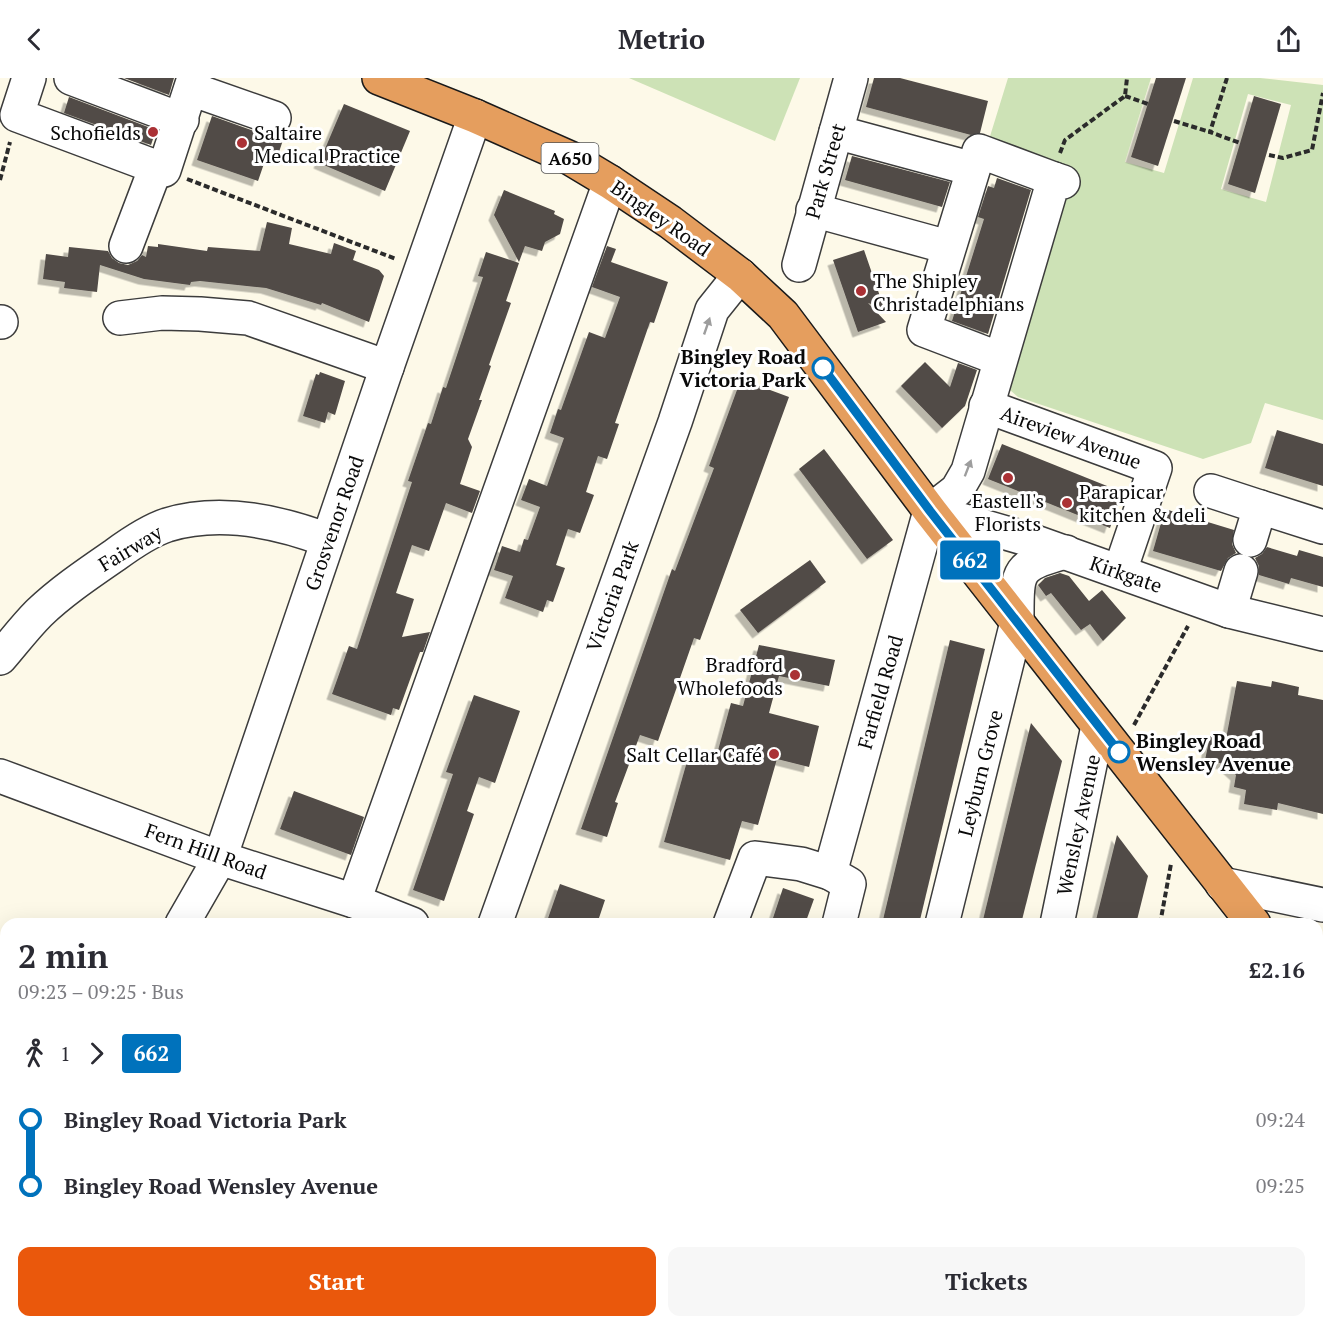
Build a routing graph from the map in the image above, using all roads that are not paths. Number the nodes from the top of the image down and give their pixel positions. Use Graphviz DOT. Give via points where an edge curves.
graph roads {
  1 [pos="29,78"];
  2 [pos="71,78"];
  3 [pos="379,78"];
  4 [pos="851,78"];
  5 [pos="193,83"];
  6 [pos="475,116"];
  7 [pos="274,118"];
  8 [pos="182,120"];
  9 [pos="836,132"];
  10 [pos="958,165"];
  11 [pos="160,169"];
  12 [pos="610,182"];
  13 [pos="813,210"];
  14 [pos="937,244"];
  15 [pos="126,246"];
  16 [pos="799,265"];
  17 [pos="740,275"];
  18 [pos="120,318"];
  19 [pos="1000,359"];
  20 [pos="387,367"];
  21 [pos="986,406"];
  22 [pos="1211,491"];
  23 [pos="1260,507"];
  24 [pos="930,511"];
  25 [pos="1323,527"];
  26 [pos="327,540"];
  27 [pos="1250,540"];
  28 [pos="1066,552"];
  29 [pos="1120,571"];
  30 [pos="1241,571"];
  31 [pos="1216,606"];
  32 [pos="1017,622"];
  33 [pos="1323,634"];
  34 [pos="0,658"];
  35 [pos="1098,726"];
  36 [pos="0,776"];
  37 [pos="220,858"];
  38 [pos="830,873"];
  39 [pos="1222,884"];
  40 [pos="354,901"];
  41 [pos="1323,905"];
  42 [pos="185,918"];
  43 [pos="397,918"];
  44 [pos="497,918"];
  45 [pos="732,918"];
  46 [pos="840,918"];
  47 [pos="943,918"];
  48 [pos="1058,918"];
  49 [pos="1249,918"];
  1 -- 11 [label="street" via="17,115"];
  2 -- 8 [label="street"];
  3 -- 6 [label="highway, Bingley Road / A650"];
  4 -- 9 [label="street, Park Street"];
  5 -- 7 [label="street"];
  5 -- 8 [label="street"];
  6 -- 12 [label="highway, Bingley Road / A650" via="570,158"];
  6 -- 20 [label="street, Grosvenor Road"];
  8 -- 11 [label="street"];
  9 -- 10 [label="street"];
  9 -- 13 [label="street, Park Street"];
  11 -- 15 [label="street"];
  12 -- 17 [label="highway, Bingley Road / A650"];
  12 -- 40 [label="street"];
  13 -- 14 [label="street"];
  13 -- 16 [label="street, Park Street"];
  17 -- 24 [label="highway, Bingley Road / A650" via="783,315"];
  44 -- 17 [label="street, Victoria Park, one-way" via="712,310"];
  18 -- 20 [label="street" via="200,314 248,318"];
  19 -- 19 [label="street" via="1058,181 979,151 924,330"];
  19 -- 21 [label="street"];
  20 -- 26 [label="street, Grosvenor Road"];
  24 -- 21 [label="street, one-way" via="957,490 968,471"];
  21 -- 29 [label="street, Aireview Avenue" via="1155,468"];
  22 -- 23 [label="street"];
  23 -- 25 [label="street"];
  23 -- 27 [label="street"];
  24 -- 28 [label="street, Kirkgate"];
  24 -- 32 [label="highway, A650"];
  24 -- 38 [label="street, Farfield Road"];
  26 -- 34 [label="street, Fairway" via="298,529 237,518 201,518 165,526 81,578 40,613"];
  26 -- 37 [label="street, Grosvenor Road"];
  28 -- 29 [label="street, Kirkgate"];
  28 -- 32 [label="street, Leyburn Grove" via="1037,560 1023,570 1017,586"];
  29 -- 31 [label="street, Kirkgate"];
  30 -- 31 [label="street"];
  31 -- 33 [label="street, Kirkgate"];
  32 -- 35 [label="highway, A650"];
  32 -- 47 [label="street, Leyburn Grove"];
  35 -- 39 [label="highway, A650"];
  35 -- 48 [label="street, Wensley Avenue"];
  36 -- 37 [label="street, Fern Hill Road"];
  37 -- 40 [label="street, Fern Hill Road"];
  37 -- 42 [label="street, Grosvenor Road"];
  38 -- 45 [label="street" via="801,864 755,858"];
  38 -- 46 [label="street" via="849,884"];
  39 -- 41 [label="street"];
  39 -- 49 [label="highway, A650"];
  40 -- 43 [label="street, Fern Hill Road"];
}
